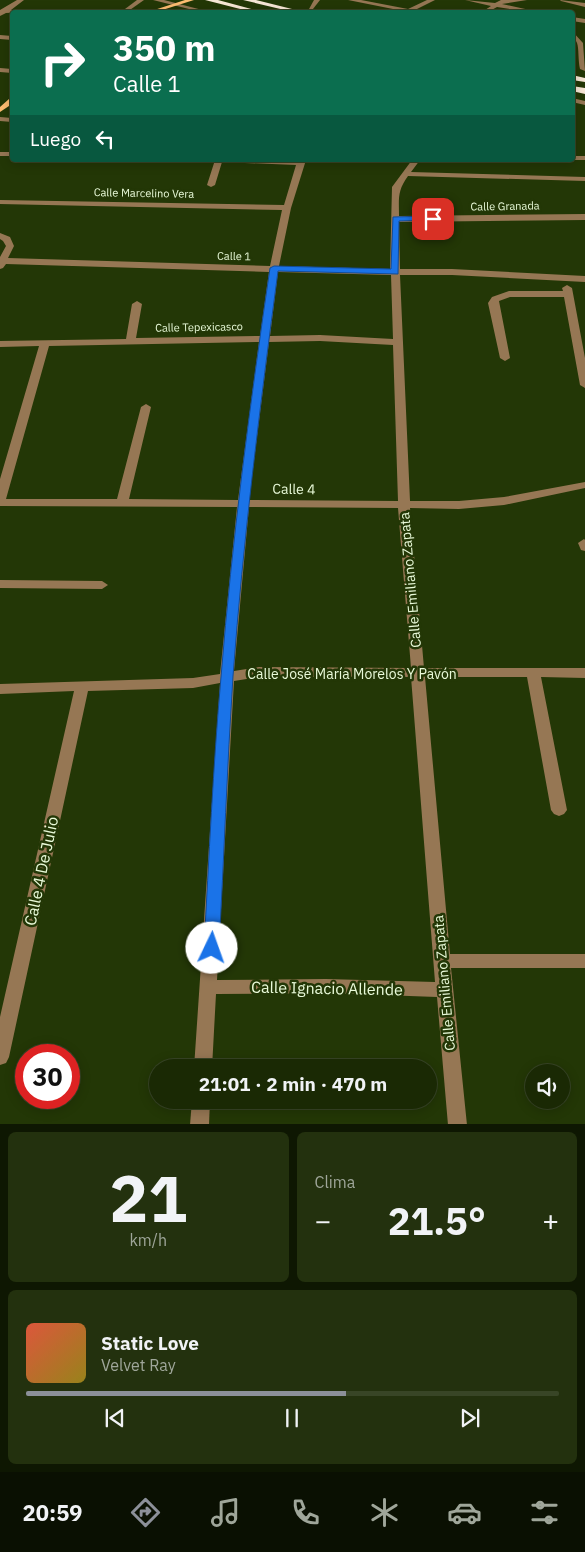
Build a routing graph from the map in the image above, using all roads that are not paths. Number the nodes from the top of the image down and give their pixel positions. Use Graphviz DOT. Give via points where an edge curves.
graph roads {
  1 [pos="21,0"];
  2 [pos="141,0"];
  3 [pos="156,0"];
  4 [pos="191,0"];
  5 [pos="209,0"];
  6 [pos="247,0"];
  7 [pos="317,0"];
  8 [pos="351,0"];
  9 [pos="432,0"];
  10 [pos="468,0"];
  11 [pos="524,0"];
  12 [pos="563,0"];
  13 [pos="175,5"];
  14 [pos="495,5"];
  15 [pos="585,5"];
  16 [pos="311,8"];
  17 [pos="127,10"];
  18 [pos="158,10"];
  19 [pos="198,10"];
  20 [pos="252,10"];
  21 [pos="291,10"];
  22 [pos="402,10"];
  23 [pos="415,10"];
  24 [pos="488,10"];
  25 [pos="524,10"];
  26 [pos="2,12"];
  27 [pos="575,37"];
  28 [pos="583,47"];
  29 [pos="582,69"];
  30 [pos="217,162"];
  31 [pos="302,162"];
  32 [pos="414,162"];
  33 [pos="405,174"];
  34 [pos="585,178"];
  35 [pos="211,184"];
  36 [pos="0,202"];
  37 [pos="287,208"];
  38 [pos="585,217"];
  39 [pos="396,219"];
  40 [pos="4,237"];
  41 [pos="1,263"];
  42 [pos="274,268"];
  43 [pos="395,272"];
  44 [pos="565,278"];
  45 [pos="585,279"];
  46 [pos="568,294"];
  47 [pos="137,304"];
  48 [pos="265,338"];
  49 [pos="131,341"];
  50 [pos="399,342"];
  51 [pos="45,343"];
  52 [pos="0,344"];
  53 [pos="505,358"];
  54 [pos="585,385"];
  55 [pos="146,407"];
  56 [pos="585,485"];
  57 [pos="0,501"];
  58 [pos="122,502"];
  59 [pos="243,503"];
  60 [pos="404,505"];
  61 [pos="0,584"];
  62 [pos="102,585"];
  63 [pos="418,673"];
  64 [pos="533,673"];
  65 [pos="585,673"];
  66 [pos="227,677"];
  67 [pos="82,686"];
  68 [pos="0,689"];
  69 [pos="559,810"];
  70 [pos="585,961"];
  71 [pos="442,962"];
  72 [pos="209,987"];
  73 [pos="444,990"];
  74 [pos="0,1057"];
  75 [pos="204,1059"];
  76 [pos="200,1109"];
  77 [pos="199,1124"];
  78 [pos="458,1124"];
  1 -- 26 [label="street"];
  2 -- 17 [label="street"];
  3 -- 13 [label="street"];
  4 -- 13 [label="main road"];
  5 -- 20 [label="highway"];
  6 -- 21 [label="highway"];
  7 -- 16 [label="street"];
  8 -- 22 [label="street"];
  9 -- 23 [label="street"];
  10 -- 14 [label="street"];
  11 -- 14 [label="street"];
  12 -- 15 [label="street"];
  13 -- 18 [label="main road"];
  13 -- 19 [label="street"];
  14 -- 24 [label="street"];
  14 -- 25 [label="street"];
  27 -- 28 [label="street"];
  28 -- 29 [label="street"];
  30 -- 35 [label="street"];
  31 -- 37 [label="street"];
  32 -- 33 [label="street, Calle Emiliano Zapata"];
  33 -- 34 [label="street"];
  33 -- 39 [label="street, Calle Emiliano Zapata" via="396,186"];
  36 -- 37 [label="street, Calle Marcelino Vera"];
  37 -- 42 [label="street"];
  38 -- 39 [label="street, Calle Granada"];
  39 -- 43 [label="street, Calle Emiliano Zapata"];
  40 -- 41 [label="street" via="10,246"];
  41 -- 42 [label="street, Calle 1"];
  42 -- 43 [label="street, Calle 1"];
  42 -- 48 [label="street"];
  43 -- 44 [label="street, Calle 1"];
  43 -- 50 [label="street, Calle Emiliano Zapata"];
  44 -- 45 [label="street, Calle 1"];
  44 -- 46 [label="street"];
  46 -- 53 [label="street" via="509,294 495,299"];
  46 -- 54 [label="street"];
  47 -- 49 [label="street"];
  48 -- 49 [label="street, Calle Tepexicasco"];
  48 -- 50 [label="street, Calle Tepexicasco"];
  48 -- 59 [label="street"];
  49 -- 51 [label="street, Calle Tepexicasco"];
  50 -- 60 [label="street, Calle Emiliano Zapata"];
  51 -- 52 [label="street, Calle Tepexicasco"];
  51 -- 57 [label="street"];
  55 -- 58 [label="street"];
  56 -- 60 [label="street, Calle 4" via="485,504"];
  57 -- 58 [label="street, Calle 4"];
  58 -- 59 [label="street, Calle 4"];
  59 -- 60 [label="street, Calle 4"];
  59 -- 66 [label="street"];
  60 -- 63 [label="street, Calle Emiliano Zapata"];
  61 -- 62 [label="street"];
  63 -- 64 [label="street, Calle José María Morelos Y Pavón"];
  63 -- 66 [label="street, Calle José María Morelos Y Pavón" via="258,672"];
  63 -- 71 [label="street, Calle Emiliano Zapata"];
  64 -- 65 [label="street, Calle José María Morelos Y Pavón"];
  64 -- 69 [label="street"];
  66 -- 67 [label="street, Calle José María Morelos Y Pavón" via="193,683"];
  66 -- 72 [label="street"];
  67 -- 68 [label="street, Calle José María Morelos Y Pavón"];
  67 -- 74 [label="street, Calle 4 De Julio"];
  70 -- 71 [label="street"];
  71 -- 73 [label="street, Calle Emiliano Zapata"];
  72 -- 73 [label="street, Calle Ignacio Allende"];
  72 -- 75 [label="street"];
  73 -- 78 [label="street, Calle Emiliano Zapata"];
  76 -- 77 [label="street"];
}
